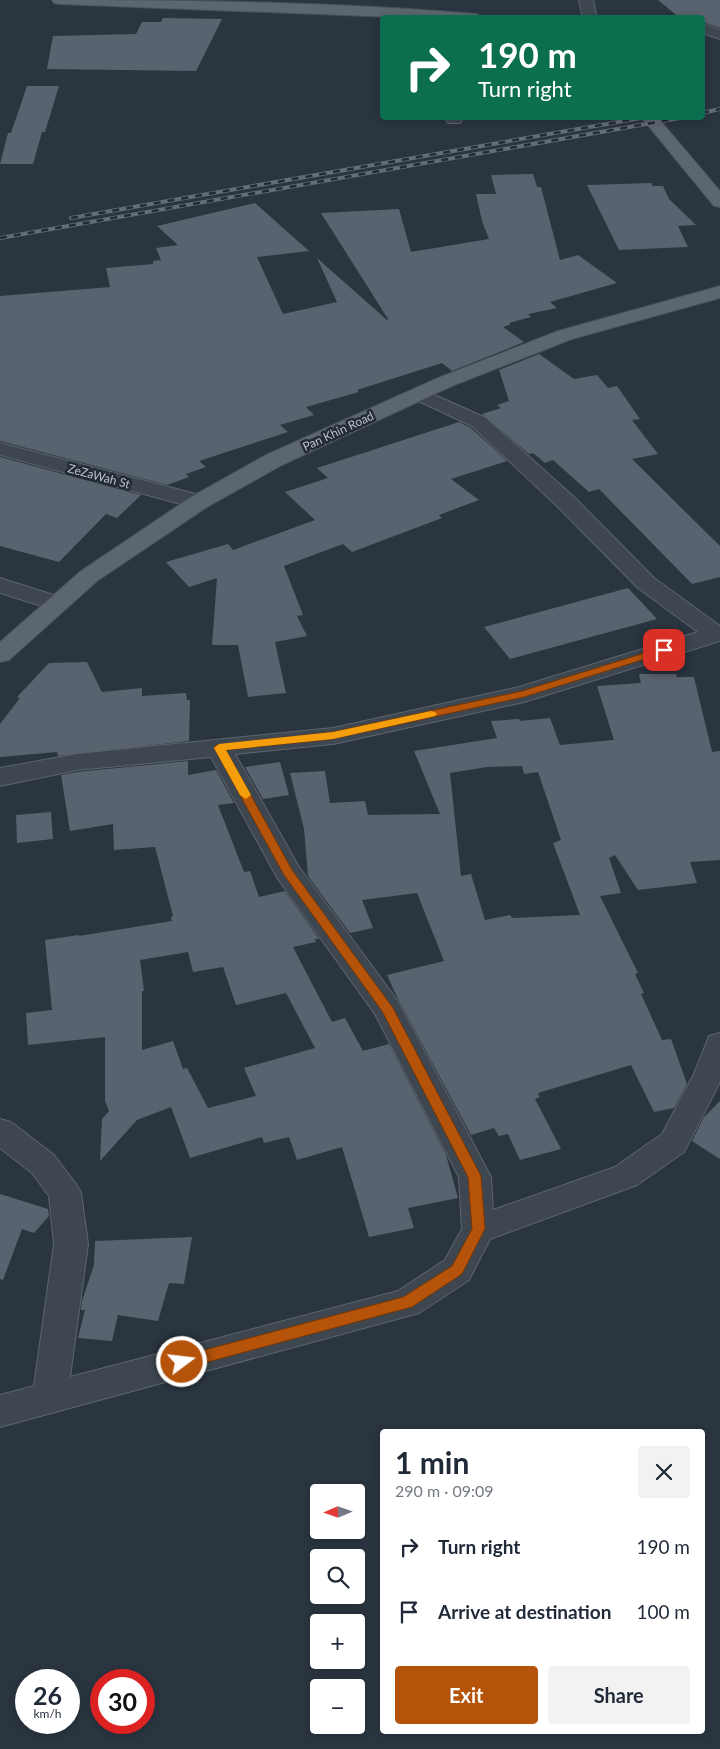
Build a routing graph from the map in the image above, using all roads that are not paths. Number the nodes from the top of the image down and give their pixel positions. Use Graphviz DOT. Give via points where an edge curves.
graph roads {
  1 [pos="59,0"];
  2 [pos="586,0"];
  3 [pos="439,15"];
  4 [pos="589,15"];
  5 [pos="705,29"];
  6 [pos="720,35"];
  7 [pos="652,120"];
  8 [pos="720,202"];
  9 [pos="720,292"];
  10 [pos="419,394"];
  11 [pos="0,449"];
  12 [pos="198,502"];
  13 [pos="0,585"];
  14 [pos="58,604"];
  15 [pos="719,634"];
  16 [pos="0,655"];
  17 [pos="219,748"];
  18 [pos="0,777"];
  19 [pos="720,1044"];
  20 [pos="0,1131"];
  21 [pos="478,1229"];
  22 [pos="50,1397"];
  23 [pos="0,1410"];
  1 -- 3 [label="main road"];
  2 -- 4 [label="street"];
  5 -- 6 [label="street"];
  7 -- 8 [label="main road"];
  9 -- 10 [label="main road, Pan Khin Road" via="565,335"];
  10 -- 12 [label="main road, Pan Khin Road" via="274,460"];
  10 -- 15 [label="street" via="479,422 567,503 646,583"];
  11 -- 12 [label="street, ZeZaWah St"];
  12 -- 14 [label="main road, Pan Khin Road" via="89,576"];
  13 -- 14 [label="street"];
  14 -- 16 [label="main road, Pan Khin Road"];
  15 -- 17 [label="street" via="524,694 333,736"];
  17 -- 18 [label="street" via="77,762"];
  17 -- 21 [label="street" via="288,872 387,1008 475,1176"];
  19 -- 21 [label="street" via="709,1074 673,1143 626,1176"];
  20 -- 22 [label="street" via="43,1164 65,1193 71,1244"];
  21 -- 22 [label="street" via="457,1270 407,1302"];
  22 -- 23 [label="street"];
}
